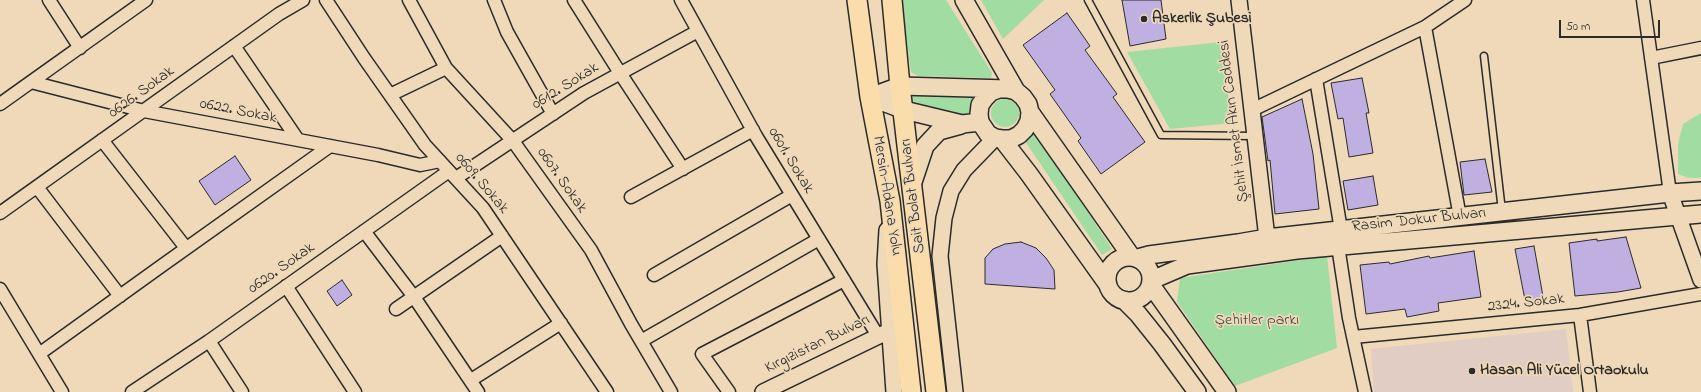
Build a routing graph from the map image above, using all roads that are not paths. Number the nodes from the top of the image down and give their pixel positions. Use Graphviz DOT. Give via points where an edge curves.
graph roads {
  1 [pos="49,0"];
  2 [pos="146,0"];
  3 [pos="303,0"];
  4 [pos="326,0"];
  5 [pos="409,0"];
  6 [pos="494,0"];
  7 [pos="574,0"];
  8 [pos="680,0"];
  9 [pos="857,0"];
  10 [pos="892,0"];
  11 [pos="964,0"];
  12 [pos="1088,0"];
  13 [pos="1239,0"];
  14 [pos="1465,0"];
  15 [pos="1643,0"];
  16 [pos="1425,27"];
  17 [pos="698,31"];
  18 [pos="234,46"];
  19 [pos="80,48"];
  20 [pos="1701,48"];
  21 [pos="1484,56"];
  22 [pos="1651,58"];
  23 [pos="446,68"];
  24 [pos="620,74"];
  25 [pos="1316,79"];
  26 [pos="31,82"];
  27 [pos="900,86"];
  28 [pos="1008,90"];
  29 [pos="390,95"];
  30 [pos="870,97"];
  31 [pos="0,104"];
  32 [pos="904,110"];
  33 [pos="1252,110"];
  34 [pos="144,111"];
  35 [pos="1030,112"];
  36 [pos="553,114"];
  37 [pos="980,122"];
  38 [pos="962,124"];
  39 [pos="753,130"];
  40 [pos="1255,136"];
  41 [pos="998,139"];
  42 [pos="102,140"];
  43 [pos="298,140"];
  44 [pos="513,140"];
  45 [pos="330,146"];
  46 [pos="440,161"];
  47 [pos="683,169"];
  48 [pos="452,174"];
  49 [pos="913,182"];
  50 [pos="37,187"];
  51 [pos="1701,191"];
  52 [pos="1670,193"];
  53 [pos="792,195"];
  54 [pos="630,197"];
  55 [pos="890,201"];
  56 [pos="1502,212"];
  57 [pos="0,213"];
  58 [pos="1701,214"];
  59 [pos="1679,215"];
  60 [pos="1460,217"];
  61 [pos="364,231"];
  62 [pos="502,236"];
  63 [pos="1267,238"];
  64 [pos="1340,238"];
  65 [pos="819,240"];
  66 [pos="186,248"];
  67 [pos="1135,257"];
  68 [pos="654,275"];
  69 [pos="844,280"];
  70 [pos="1701,280"];
  71 [pos="1151,282"];
  72 [pos="1108,285"];
  73 [pos="286,286"];
  74 [pos="0,289"];
  75 [pos="1701,294"];
  76 [pos="120,296"];
  77 [pos="414,297"];
  78 [pos="1124,300"];
  79 [pos="396,309"];
  80 [pos="1580,315"];
  81 [pos="561,323"];
  82 [pos="884,334"];
  83 [pos="1353,337"];
  84 [pos="209,340"];
  85 [pos="641,341"];
  86 [pos="39,354"];
  87 [pos="471,380"];
  88 [pos="602,390"];
  89 [pos="62,392"];
  90 [pos="132,392"];
  91 [pos="242,392"];
  92 [pos="355,392"];
  93 [pos="478,392"];
  94 [pos="671,392"];
  95 [pos="729,392"];
  96 [pos="763,392"];
  97 [pos="894,392"];
  98 [pos="911,392"];
  99 [pos="936,392"];
  100 [pos="955,392"];
  101 [pos="1197,392"];
  102 [pos="1227,392"];
  103 [pos="1365,392"];
  104 [pos="1590,392"];
  1 -- 19 [label="street"];
  2 -- 19 [label="street"];
  3 -- 18 [label="street, 0626. Sokak"];
  4 -- 29 [label="street, 0609. Sokak"];
  5 -- 23 [label="street, 0607. Sokak"];
  6 -- 36 [label="street" via="507,32"];
  7 -- 24 [label="street"];
  8 -- 17 [label="street, 0601. Sokak"];
  9 -- 30 [label="highway, Mersin-Adana Yolu"];
  10 -- 27 [label="highway, Sait Bolat Bulvarı"];
  11 -- 28 [label="main road"];
  12 -- 40 [label="lane" via="1161,135"];
  13 -- 33 [label="street, Şehit İsmet Akın Caddesi"];
  14 -- 16 [label="street"];
  15 -- 22 [label="street"];
  16 -- 25 [label="street"];
  16 -- 60 [label="street"];
  17 -- 24 [label="street, 0612. Sokak"];
  17 -- 39 [label="street, 0601. Sokak"];
  18 -- 34 [label="street, 0626. Sokak"];
  18 -- 43 [label="street"];
  19 -- 26 [label="street"];
  20 -- 22 [label="street"];
  21 -- 56 [label="lane"];
  22 -- 52 [label="street"];
  23 -- 29 [label="street"];
  23 -- 44 [label="street, 0607. Sokak"];
  24 -- 36 [label="street, 0612. Sokak" via="584,93"];
  24 -- 47 [label="street"];
  25 -- 33 [label="street"];
  25 -- 64 [label="street"];
  26 -- 31 [label="street"];
  26 -- 34 [label="street, 0622. Sokak"];
  27 -- 28 [label="main road"];
  27 -- 30 [label="main road"];
  27 -- 32 [label="highway, Sait Bolat Bulvarı"];
  28 -- 35 [label="main road" via="1023,97"];
  28 -- 37 [label="main road" via="991,92 985,98 980,105"];
  29 -- 46 [label="street, 0609. Sokak" via="425,145"];
  30 -- 32 [label="main road"];
  30 -- 55 [label="highway, Mersin-Adana Yolu"];
  32 -- 38 [label="main road"];
  32 -- 49 [label="highway, Sait Bolat Bulvarı"];
  33 -- 40 [label="street, Şehit İsmet Akın Caddesi"];
  34 -- 42 [label="street, 0626. Sokak"];
  34 -- 43 [label="street, 0622. Sokak"];
  35 -- 41 [label="main road" via="1029,121 1019,135 1011,139"];
  35 -- 67 [label="main road"];
  36 -- 44 [label="street, 0612. Sokak"];
  37 -- 38 [label="main road"];
  37 -- 41 [label="main road" via="988,134"];
  38 -- 49 [label="main road" via="939,131 925,146"];
  39 -- 47 [label="street"];
  39 -- 53 [label="street, 0601. Sokak"];
  40 -- 63 [label="street, Şehit İsmet Akın Caddesi"];
  41 -- 72 [label="main road" via="1029,174"];
  41 -- 100 [label="street" via="964,170 951,191 944,218 940,256"];
  42 -- 50 [label="street, 0626. Sokak"];
  42 -- 66 [label="street"];
  43 -- 45 [label="street, 0622. Sokak"];
  44 -- 48 [label="street, 0612. Sokak"];
  44 -- 85 [label="street, 0607. Sokak" via="591,250"];
  45 -- 46 [label="street, 0622. Sokak" via="420,165"];
  45 -- 66 [label="street"];
  46 -- 48 [label="street, 0609. Sokak"];
  47 -- 54 [label="street"];
  48 -- 61 [label="street, 0620. Sokak"];
  48 -- 62 [label="street, 0609. Sokak" via="483,208"];
  49 -- 99 [label="highway, Sait Bolat Bulvarı"];
  50 -- 57 [label="street, 0626. Sokak"];
  50 -- 76 [label="street"];
  51 -- 52 [label="main road, Rasim Dokur Bulvarı"];
  52 -- 56 [label="main road, Rasim Dokur Bulvarı"];
  52 -- 59 [label="street"];
  53 -- 65 [label="street, 0601. Sokak"];
  53 -- 68 [label="street"];
  55 -- 82 [label="street" via="885,264"];
  55 -- 98 [label="highway, Mersin-Adana Yolu"];
  56 -- 60 [label="main road, Rasim Dokur Bulvarı"];
  58 -- 59 [label="main road"];
  59 -- 64 [label="main road"];
  59 -- 70 [label="street"];
  60 -- 64 [label="main road, Rasim Dokur Bulvarı"];
  61 -- 73 [label="street, 0620. Sokak"];
  61 -- 77 [label="street"];
  62 -- 77 [label="street"];
  62 -- 81 [label="street, 0609. Sokak"];
  63 -- 64 [label="main road, Rasim Dokur Bulvarı"];
  63 -- 67 [label="main road, Rasim Dokur Bulvarı"];
  64 -- 71 [label="main road" via="1297,250 1187,264"];
  64 -- 83 [label="street"];
  65 -- 69 [label="street, 0601. Sokak"];
  65 -- 85 [label="street"];
  66 -- 76 [label="street"];
  67 -- 71 [label="main road" via="1149,268"];
  67 -- 72 [label="main road" via="1124,257 1112,265 1108,271"];
  69 -- 82 [label="street, 0601. Sokak"];
  69 -- 95 [label="street" via="702,354"];
  71 -- 78 [label="main road" via="1144,295 1138,299"];
  71 -- 102 [label="main road"];
  72 -- 78 [label="main road" via="1117,297"];
  73 -- 84 [label="street, 0620. Sokak"];
  73 -- 92 [label="street"];
  74 -- 86 [label="street"];
  75 -- 80 [label="street, 2324. Sokak"];
  76 -- 86 [label="street"];
  77 -- 79 [label="street"];
  77 -- 87 [label="street"];
  78 -- 101 [label="main road" via="1162,344"];
  80 -- 83 [label="street, 2324. Sokak"];
  80 -- 104 [label="street"];
  81 -- 87 [label="street"];
  81 -- 88 [label="street, 0609. Sokak"];
  82 -- 96 [label="street, Kırgızistan Bulvarı"];
  82 -- 97 [label="street"];
  83 -- 103 [label="street"];
  84 -- 90 [label="street, 0620. Sokak"];
  84 -- 91 [label="street"];
  85 -- 94 [label="street, 0607. Sokak"];
  86 -- 89 [label="street"];
  87 -- 93 [label="street"];
}
